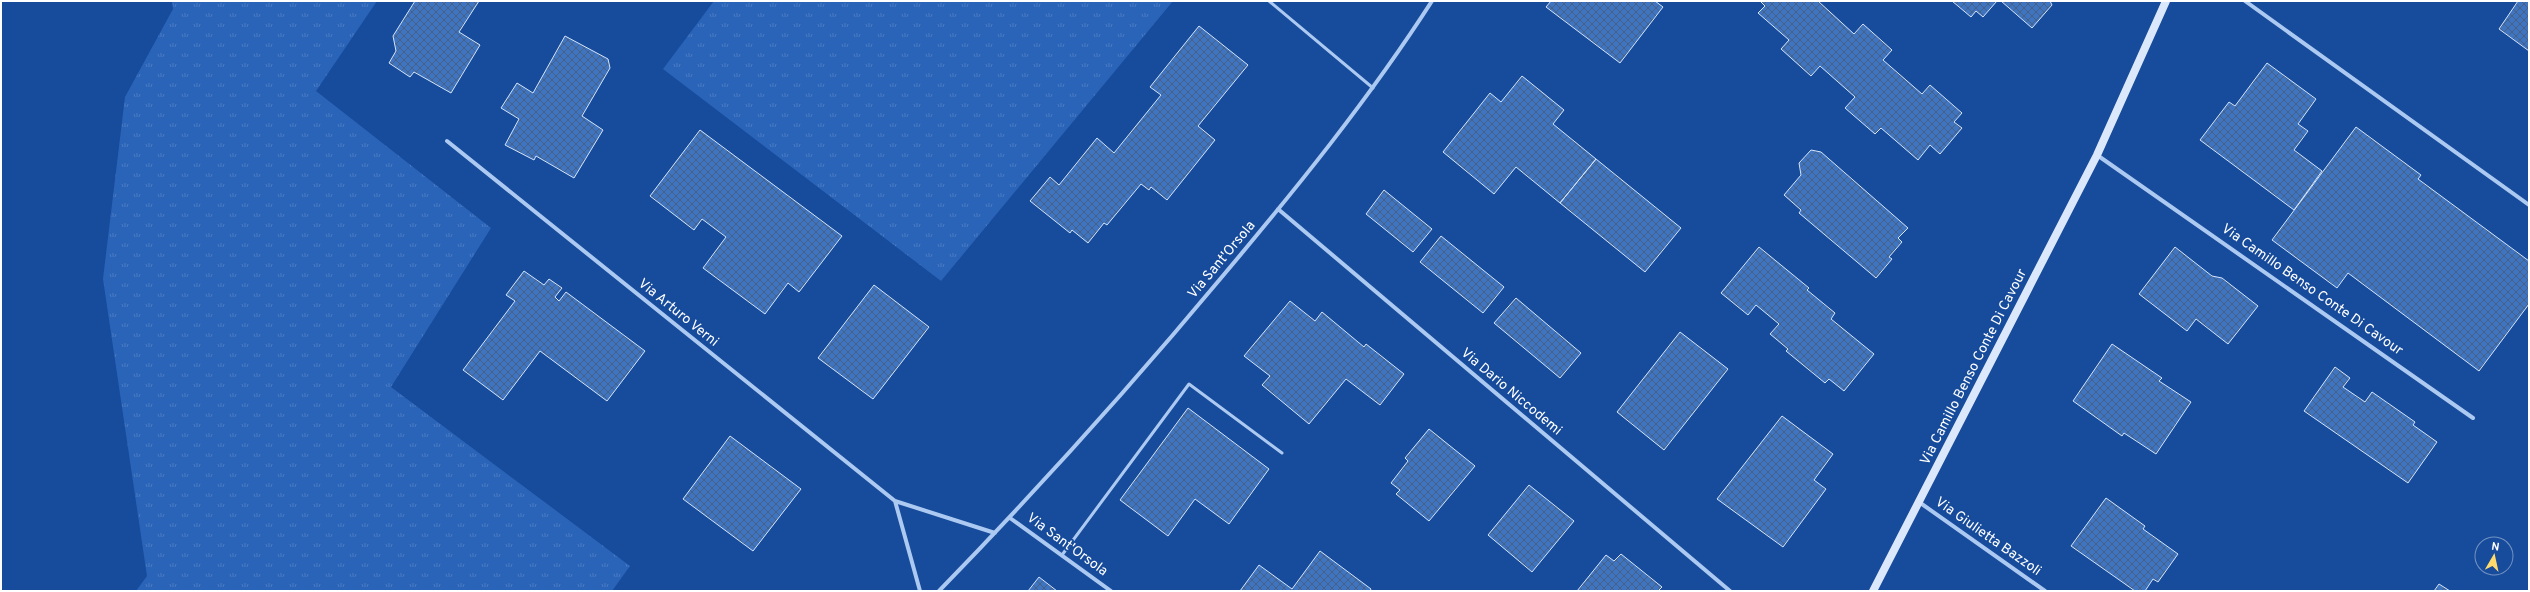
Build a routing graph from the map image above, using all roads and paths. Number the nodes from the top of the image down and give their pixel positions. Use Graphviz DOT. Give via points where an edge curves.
graph roads {
  1 [pos="1269,1"];
  2 [pos="1432,1"];
  3 [pos="2166,1"];
  4 [pos="2245,1"];
  5 [pos="1373,88"];
  6 [pos="447,141"];
  7 [pos="2097,155"];
  8 [pos="2529,205"];
  9 [pos="1278,209"];
  10 [pos="2473,418"];
  11 [pos="1282,453"];
  12 [pos="895,501"];
  13 [pos="1919,502"];
  14 [pos="1010,518"];
  15 [pos="995,533"];
  16 [pos="1062,555"];
  17 [pos="920,591"];
  18 [pos="939,591"];
  19 [pos="1111,591"];
  20 [pos="1730,591"];
  21 [pos="1874,591"];
  22 [pos="2045,591"];
  1 -- 5 [label="lane"];
  2 -- 5 [label="street, Via Sant'Orsola"];
  3 -- 7 [label="street, Via Camillo Benso Conte Di Cavour"];
  4 -- 8 [label="street"];
  5 -- 9 [label="street, Via Sant'Orsola"];
  6 -- 12 [label="street, Via Arturo Verni"];
  7 -- 10 [label="street, Via Camillo Benso Conte Di Cavour"];
  7 -- 13 [label="street, Via Camillo Benso Conte Di Cavour"];
  9 -- 14 [label="street, Via Sant'Orsola" via="1126,391"];
  9 -- 20 [label="street, Via Dario Niccodemi"];
  11 -- 16 [label="lane" via="1189,384"];
  12 -- 15 [label="street, Via Arturo Verni"];
  12 -- 17 [label="street"];
  13 -- 21 [label="street, Via Camillo Benso Conte Di Cavour"];
  13 -- 22 [label="street, Via Giulietta Bazzoli"];
  14 -- 15 [label="street, Via Sant'Orsola"];
  14 -- 16 [label="street, Via Sant'Orsola"];
  15 -- 18 [label="street, Via Sant'Orsola"];
  16 -- 19 [label="street, Via Sant'Orsola"];
}
